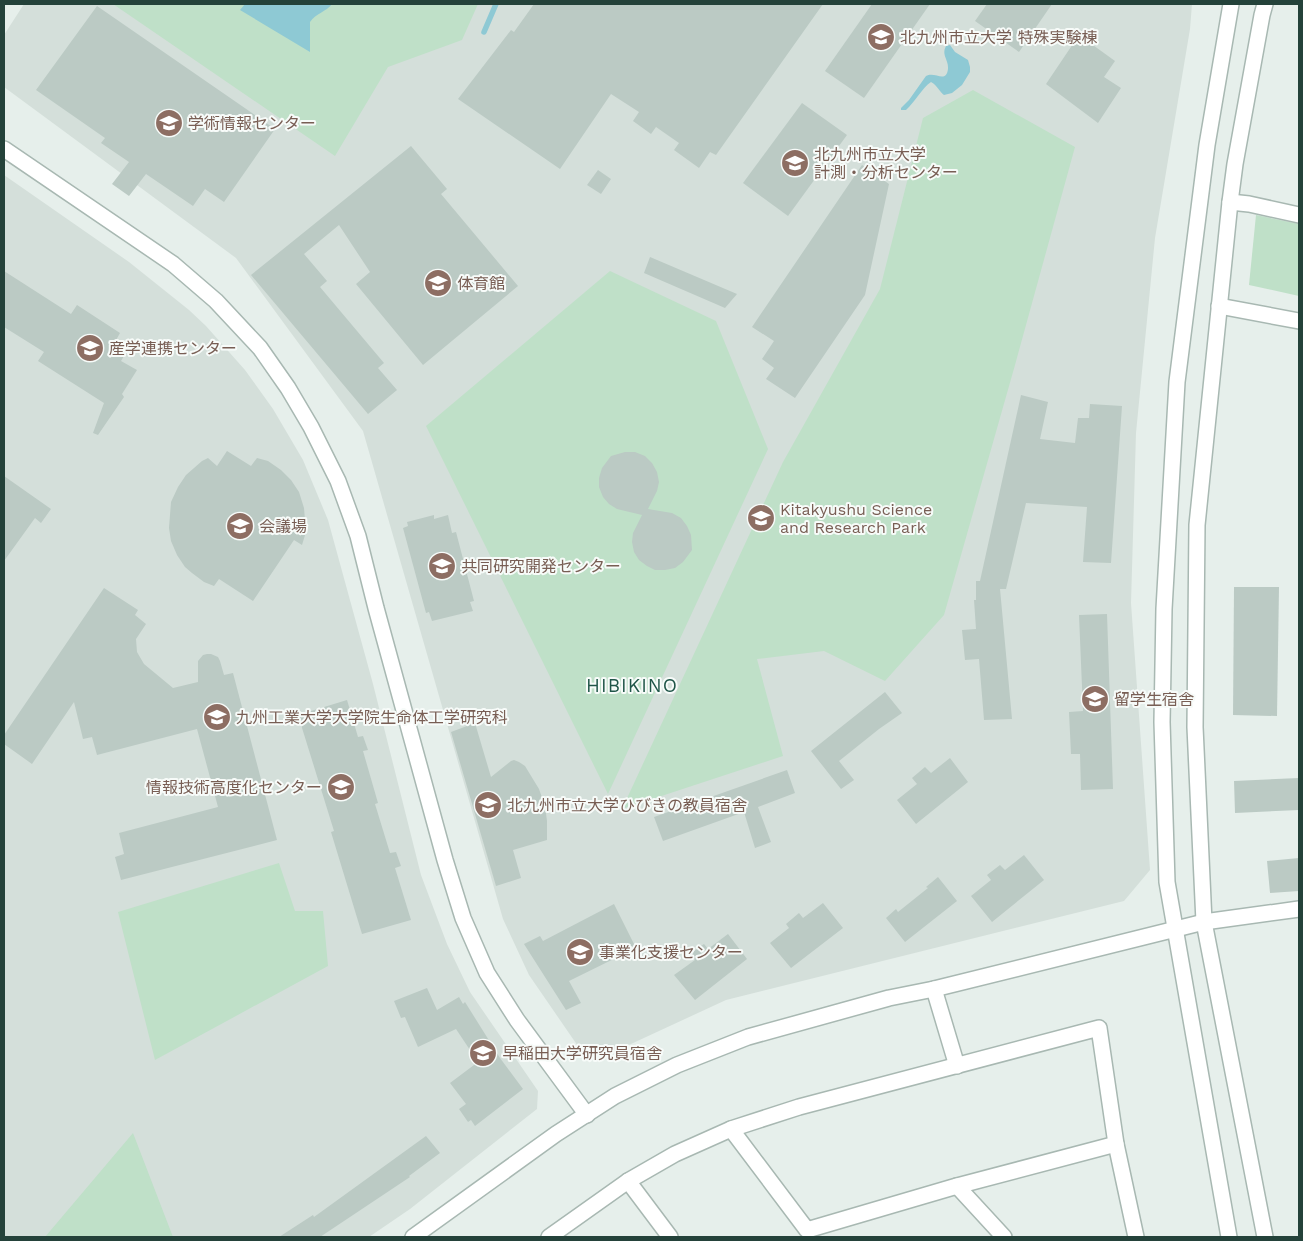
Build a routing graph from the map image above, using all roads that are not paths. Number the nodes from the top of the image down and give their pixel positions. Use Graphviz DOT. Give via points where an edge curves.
graph roads {
  1 [pos="1231,4"];
  2 [pos="1265,4"];
  3 [pos="4,149"];
  4 [pos="1230,202"];
  5 [pos="1299,216"];
  6 [pos="1219,306"];
  7 [pos="1299,320"];
  8 [pos="1299,909"];
  9 [pos="1204,922"];
  10 [pos="1174,930"];
  11 [pos="934,989"];
  12 [pos="957,1066"];
  13 [pos="587,1115"];
  14 [pos="730,1129"];
  15 [pos="1116,1144"];
  16 [pos="628,1181"];
  17 [pos="957,1186"];
  18 [pos="810,1234"];
  19 [pos="413,1237"];
  20 [pos="549,1237"];
  21 [pos="670,1237"];
  22 [pos="1004,1237"];
  23 [pos="1136,1237"];
  24 [pos="1229,1237"];
  25 [pos="1265,1237"];
  1 -- 10 [label="street" via="1207,145 1177,382 1164,609 1162,722 1166,882"];
  2 -- 4 [label="street"];
  3 -- 13 [label="street" via="173,264 216,301 260,348 288,388 338,481 358,536 463,918 487,973 517,1020"];
  4 -- 5 [label="street"];
  4 -- 6 [label="street"];
  6 -- 7 [label="street"];
  6 -- 9 [label="street" via="1197,525 1195,727"];
  8 -- 9 [label="street"];
  9 -- 10 [label="street"];
  9 -- 25 [label="street"];
  10 -- 11 [label="street"];
  10 -- 24 [label="street"];
  11 -- 12 [label="street"];
  11 -- 13 [label="street" via="888,998 748,1037 677,1065 615,1096"];
  12 -- 14 [label="street" via="799,1107"];
  12 -- 15 [label="street" via="1100,1028"];
  13 -- 19 [label="street"];
  14 -- 16 [label="street" via="675,1154"];
  14 -- 18 [label="street"];
  15 -- 17 [label="street"];
  15 -- 23 [label="street"];
  16 -- 20 [label="street"];
  16 -- 21 [label="street"];
  17 -- 18 [label="street"];
  17 -- 22 [label="street"];
}
